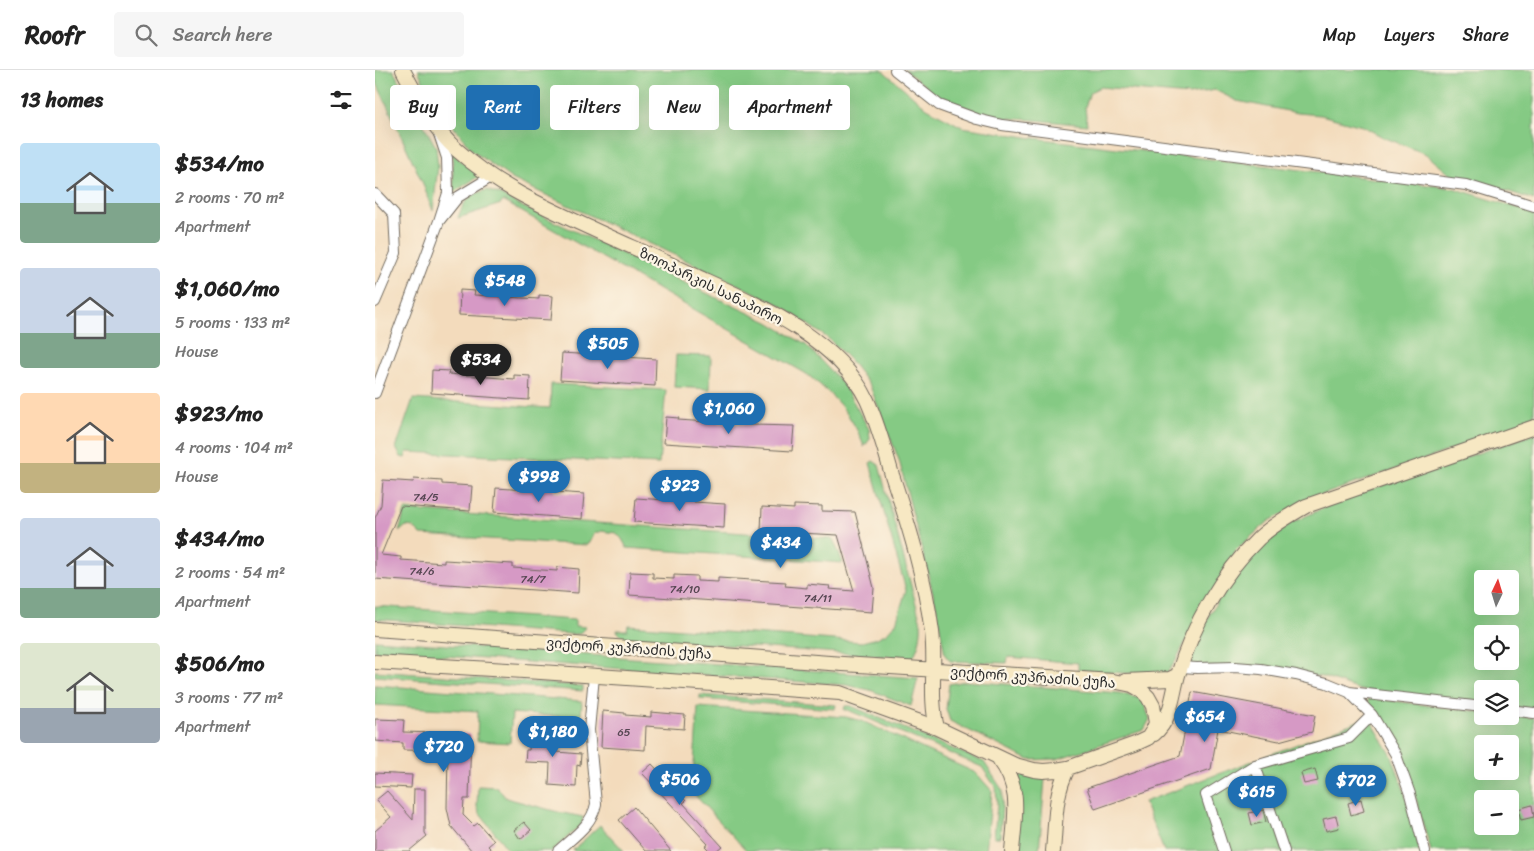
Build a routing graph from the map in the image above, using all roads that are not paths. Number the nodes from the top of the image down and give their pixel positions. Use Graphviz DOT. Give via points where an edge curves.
graph roads {
  1 [pos="403,70"];
  2 [pos="895,70"];
  3 [pos="411,85"];
  4 [pos="438,130"];
  5 [pos="439,130"];
  6 [pos="491,177"];
  7 [pos="375,194"];
  8 [pos="1534,206"];
  9 [pos="439,221"];
  10 [pos="375,302"];
  11 [pos="375,393"];
  12 [pos="1534,426"];
  13 [pos="375,629"];
  14 [pos="375,662"];
  15 [pos="934,670"];
  16 [pos="1180,671"];
  17 [pos="594,676"];
  18 [pos="1113,681"];
  19 [pos="1349,692"];
  20 [pos="1474,706"];
  21 [pos="1519,711"];
  22 [pos="1534,713"];
  23 [pos="1372,716"];
  24 [pos="937,728"];
  25 [pos="1148,738"];
  26 [pos="999,758"];
  27 [pos="1255,765"];
  28 [pos="1068,768"];
  29 [pos="558,851"];
  30 [pos="1011,851"];
  31 [pos="1053,851"];
  32 [pos="1224,851"];
  33 [pos="1284,851"];
  34 [pos="1425,851"];
  1 -- 3 [label="main road, ზოოპარკის სანაპირო"];
  2 -- 8 [label="street" via="939,105 1002,125 1466,185"];
  4 -- 9 [label="street" via="447,158 448,193"];
  5 -- 6 [label="main road, ზოოპარკის სანაპირო" via="455,148"];
  6 -- 9 [label="street" via="458,197"];
  6 -- 15 [label="main road, ზოოპარკის სანაპირო" via="531,200 742,297 795,327 829,351 849,372 867,400 912,535 930,616"];
  7 -- 10 [label="street" via="394,214 396,253"];
  9 -- 11 [label="street"];
  12 -- 16 [label="main road" via="1307,506 1287,516 1259,538 1215,592 1194,632"];
  13 -- 15 [label="main road, ვიქტორ კუპრაძის ქუჩა"];
  14 -- 17 [label="main road"];
  15 -- 18 [label="main road, ვიქტორ კუპრაძის ქუჩა"];
  15 -- 24 [label="main road, ზოოპარკის სანაპირო" via="933,702"];
  16 -- 18 [label="main road" via="1170,679"];
  16 -- 19 [label="street" via="1235,667 1261,669 1327,683"];
  16 -- 25 [label="main road" via="1166,721"];
  17 -- 24 [label="main road" via="840,693"];
  17 -- 29 [label="street" via="589,730 596,804 594,814"];
  18 -- 25 [label="main road, ვიქტორ კუპრაძის ქუჩა" via="1141,690 1148,697 1156,722"];
  19 -- 20 [label="street"];
  19 -- 23 [label="street"];
  21 -- 22 [label="street"];
  23 -- 27 [label="street" via="1349,738"];
  23 -- 34 [label="street" via="1396,755"];
  24 -- 26 [label="main road"];
  25 -- 28 [label="main road"];
  26 -- 28 [label="main road" via="1035,770"];
  26 -- 30 [label="main road" via="1015,790"];
  27 -- 32 [label="street" via="1206,794"];
  27 -- 33 [label="street"];
  28 -- 31 [label="main road" via="1058,794"];
}
